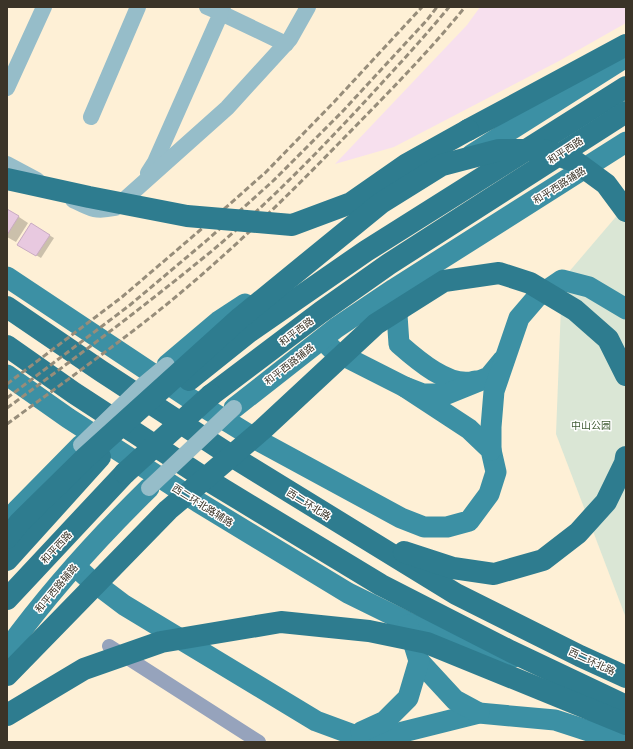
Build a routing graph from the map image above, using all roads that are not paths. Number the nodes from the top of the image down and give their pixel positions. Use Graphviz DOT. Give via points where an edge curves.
graph roads {
  1 [pos="44,7"];
  2 [pos="138,7"];
  3 [pos="308,7"];
  4 [pos="217,9"];
  5 [pos="286,44"];
  6 [pos="626,45"];
  7 [pos="626,57"];
  8 [pos="626,87"];
  9 [pos="7,88"];
  10 [pos="626,112"];
  11 [pos="91,117"];
  12 [pos="626,142"];
  13 [pos="7,164"];
  14 [pos="7,180"];
  15 [pos="142,183"];
  16 [pos="626,211"];
  17 [pos="450,254"];
  18 [pos="7,277"];
  19 [pos="7,307"];
  20 [pos="626,309"];
  21 [pos="321,339"];
  22 [pos="7,346"];
  23 [pos="508,354"];
  24 [pos="167,365"];
  25 [pos="7,375"];
  26 [pos="626,375"];
  27 [pos="488,377"];
  28 [pos="405,387"];
  29 [pos="234,408"];
  30 [pos="81,445"];
  31 [pos="491,450"];
  32 [pos="626,457"];
  33 [pos="148,488"];
  34 [pos="332,518"];
  35 [pos="7,522"];
  36 [pos="7,538"];
  37 [pos="7,560"];
  38 [pos="75,566"];
  39 [pos="381,584"];
  40 [pos="7,599"];
  41 [pos="407,622"];
  42 [pos="7,650"];
  43 [pos="527,660"];
  44 [pos="419,661"];
  45 [pos="7,675"];
  46 [pos="626,677"];
  47 [pos="626,706"];
  48 [pos="479,713"];
  49 [pos="7,715"];
  50 [pos="626,724"];
  51 [pos="354,735"];
  52 [pos="609,738"];
  1 -- 9 [label="street"];
  2 -- 11 [label="street"];
  3 -- 5 [label="street"];
  4 -- 5 [label="street"];
  4 -- 15 [label="street" via="155,162"];
  5 -- 15 [label="street" via="227,108"];
  6 -- 14 [label="highway, bridge" via="414,160 351,202 292,226 187,216"];
  7 -- 24 [label="main road" via="342,236 285,278 219,321"];
  8 -- 37 [label="highway, 和平西路, bridge" via="366,251 249,332 100,457"];
  10 -- 40 [label="highway, 和平西路, bridge" via="389,264 211,395 126,473"];
  12 -- 17 [label="main road, 和平西路辅路"];
  13 -- 15 [label="street" via="87,207 100,211 115,208"];
  16 -- 36 [label="highway, bridge" via="606,184 582,166 544,150 499,150 442,165 381,203 240,318 84,459"];
  17 -- 21 [label="main road, 和平西路辅路"];
  17 -- 27 [label="main road" via="409,293 397,315 399,344 421,363 451,380 470,383"];
  18 -- 31 [label="main road" via="261,442 401,518 424,527 447,527 469,521 489,494 496,472"];
  19 -- 34 [label="highway, 西二环北路" via="226,453"];
  20 -- 23 [label="main road" via="589,287 562,280 537,297 519,318"];
  21 -- 28 [label="main road" via="334,351"];
  21 -- 29 [label="main road, 和平西路辅路"];
  22 -- 39 [label="highway" via="74,394 200,475"];
  23 -- 27 [label="main road"];
  23 -- 31 [label="main road" via="494,391"];
  24 -- 30 [label="street, bridge"];
  25 -- 41 [label="main road, 西二环北路辅路" via="68,418 198,502 348,593"];
  26 -- 45 [label="highway, bridge" via="608,339 575,310 530,283 499,273 444,281 376,324 263,429 168,510"];
  27 -- 28 [label="main road" via="447,394 423,394"];
  28 -- 31 [label="main road" via="469,429"];
  29 -- 33 [label="street, 和平西路辅路, bridge"];
  30 -- 35 [label="main road"];
  32 -- 34 [label="highway" via="606,502 578,533 543,560 494,574 453,568 395,549"];
  33 -- 38 [label="main road, 和平西路辅路"];
  34 -- 46 [label="highway, 西二环北路" via="456,594"];
  38 -- 42 [label="main road, 和平西路辅路"];
  38 -- 51 [label="main road" via="124,605 316,721"];
  39 -- 41 [label="main road"];
  39 -- 43 [label="highway"];
  41 -- 43 [label="main road, 西二环北路辅路" via="463,646"];
  41 -- 44 [label="main road"];
  43 -- 47 [label="highway"];
  44 -- 48 [label="main road" via="455,700"];
  44 -- 51 [label="main road" via="408,698 385,721"];
  48 -- 51 [label="main road" via="391,735"];
  48 -- 52 [label="main road" via="555,720"];
  49 -- 50 [label="highway, bridge" via="84,669 160,642 281,622 369,632 427,643"];
}
